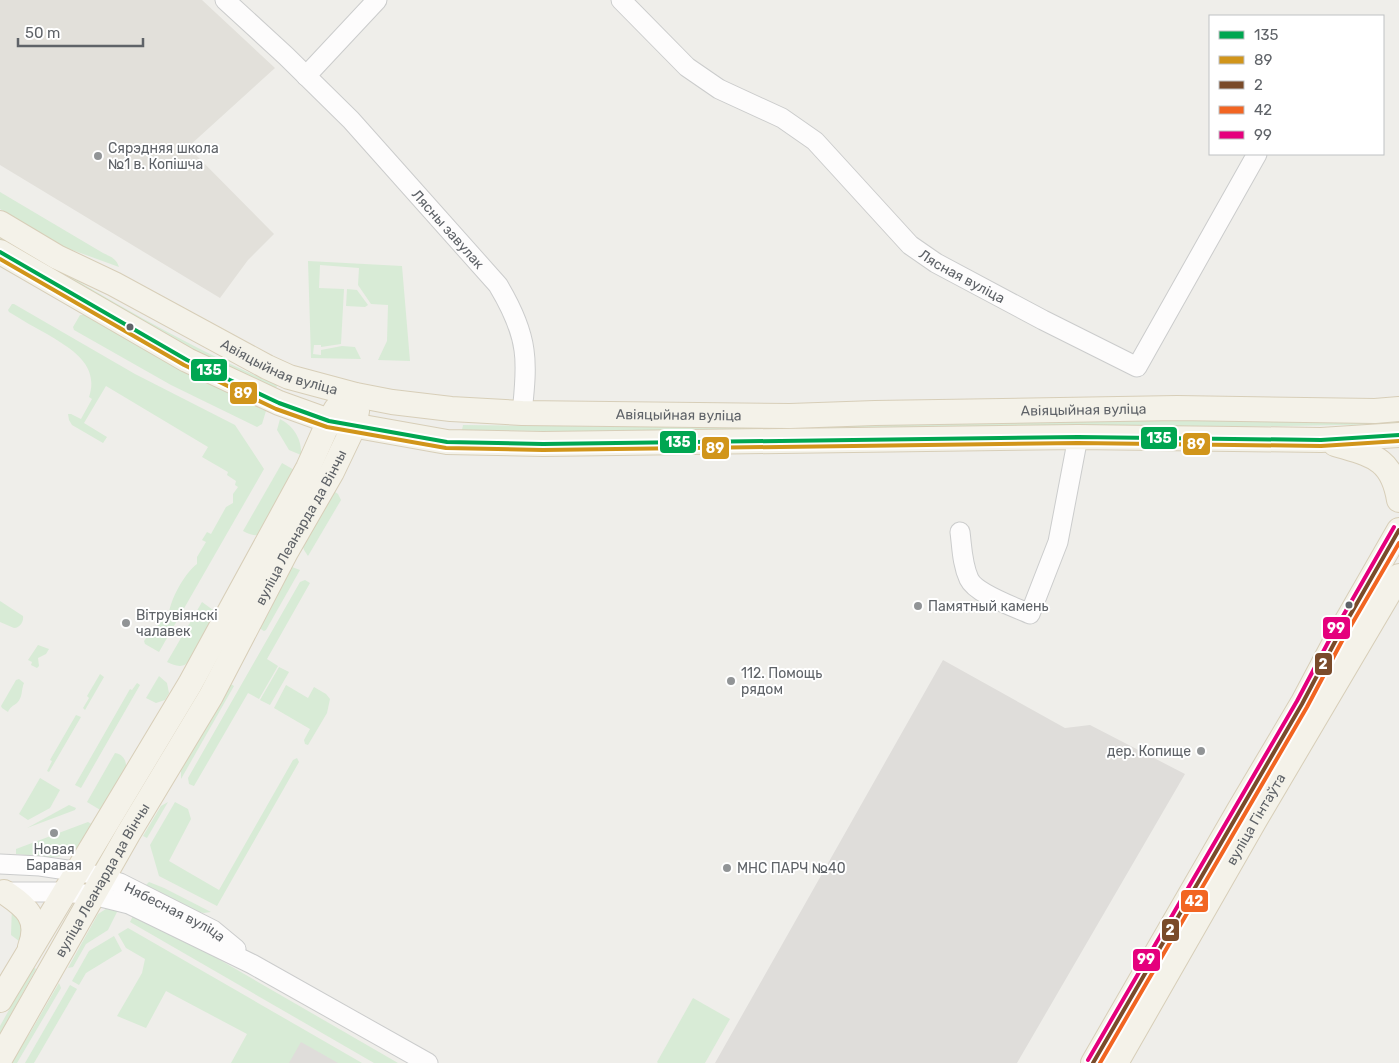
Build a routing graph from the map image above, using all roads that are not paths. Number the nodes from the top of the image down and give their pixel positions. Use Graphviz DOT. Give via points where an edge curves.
graph roads {
  1 [pos="225,0"];
  2 [pos="377,0"];
  3 [pos="621,0"];
  4 [pos="306,76"];
  5 [pos="1256,155"];
  6 [pos="0,223"];
  7 [pos="0,252"];
  8 [pos="356,395"];
  9 [pos="1399,409"];
  10 [pos="522,413"];
  11 [pos="875,413"];
  12 [pos="790,416"];
  13 [pos="329,421"];
  14 [pos="354,426"];
  15 [pos="1399,435"];
  16 [pos="1078,437"];
  17 [pos="839,440"];
  18 [pos="1321,440"];
  19 [pos="789,441"];
  20 [pos="1399,500"];
  21 [pos="1399,530"];
  22 [pos="960,532"];
  23 [pos="1399,576"];
  24 [pos="0,864"];
  25 [pos="77,871"];
  26 [pos="98,886"];
  27 [pos="2,892"];
  28 [pos="64,892"];
  29 [pos="28,951"];
  30 [pos="0,1000"];
  31 [pos="0,1059"];
  32 [pos="428,1063"];
  33 [pos="1093,1063"];
  34 [pos="1116,1063"];
  1 -- 4 [label="street, Лясны завулак"];
  2 -- 4 [label="street"];
  3 -- 5 [label="street, Лясная вуліца" via="687,67 719,89 782,118 815,141 910,245 953,272 1137,367"];
  4 -- 10 [label="street, Лясны завулак" via="372,143 498,285 514,315 524,350"];
  6 -- 8 [label="main road, Авіяцыйная вуліца" via="57,257 114,284 267,367 289,377"];
  7 -- 13 [label="main road, Авіяцыйная вуліца" via="187,360 271,400"];
  8 -- 10 [label="main road, Авіяцыйная вуліца" via="451,409"];
  8 -- 13 [label="main road, вуліца Леанарда да Вінчы" via="346,399"];
  8 -- 14 [label="main road, вуліца Леанарда да Вінчы"];
  9 -- 11 [label="main road, Авіяцыйная вуліца" via="1177,408"];
  10 -- 12 [label="main road, Авіяцыйная вуліца"];
  11 -- 12 [label="main road, Авіяцыйная вуліца"];
  11 -- 17 [label="main road" via="870,429"];
  12 -- 19 [label="main road"];
  13 -- 14 [label="main road, Авіяцыйная вуліца"];
  13 -- 25 [label="main road, вуліца Леанарда да Вінчы" via="308,468 190,684"];
  14 -- 19 [label="main road, Авіяцыйная вуліца" via="447,442"];
  14 -- 26 [label="main road, вуліца Леанарда да Вінчы" via="211,696"];
  15 -- 18 [label="main road, Авіяцыйная вуліца"];
  16 -- 17 [label="main road, Авіяцыйная вуліца"];
  16 -- 18 [label="main road, Авіяцыйная вуліца"];
  16 -- 22 [label="street" via="1058,542 1030,614 982,591 970,580 963,560"];
  17 -- 19 [label="main road, Авіяцыйная вуліца"];
  18 -- 20 [label="main road" via="1380,460 1397,485"];
  21 -- 33 [label="main road, вуліца Гінтаўта" via="1302,704"];
  23 -- 34 [label="main road, вуліца Гінтаўта"];
  24 -- 25 [label="street, Нябесная вуліца"];
  25 -- 26 [label="street, Нябесная вуліца"];
  25 -- 28 [label="main road, вуліца Леанарда да Вінчы"];
  26 -- 28 [label="street, Нябесная вуліца"];
  26 -- 31 [label="main road, вуліца Леанарда да Вінчы"];
  26 -- 32 [label="street, Нябесная вуліца" via="136,890 213,930 252,964"];
  27 -- 28 [label="street, Нябесная вуліца"];
  27 -- 29 [label="main road" via="21,902 30,916 33,935"];
  28 -- 29 [label="main road, вуліца Леанарда да Вінчы"];
  29 -- 30 [label="main road, вуліца Леанарда да Вінчы"];
}
